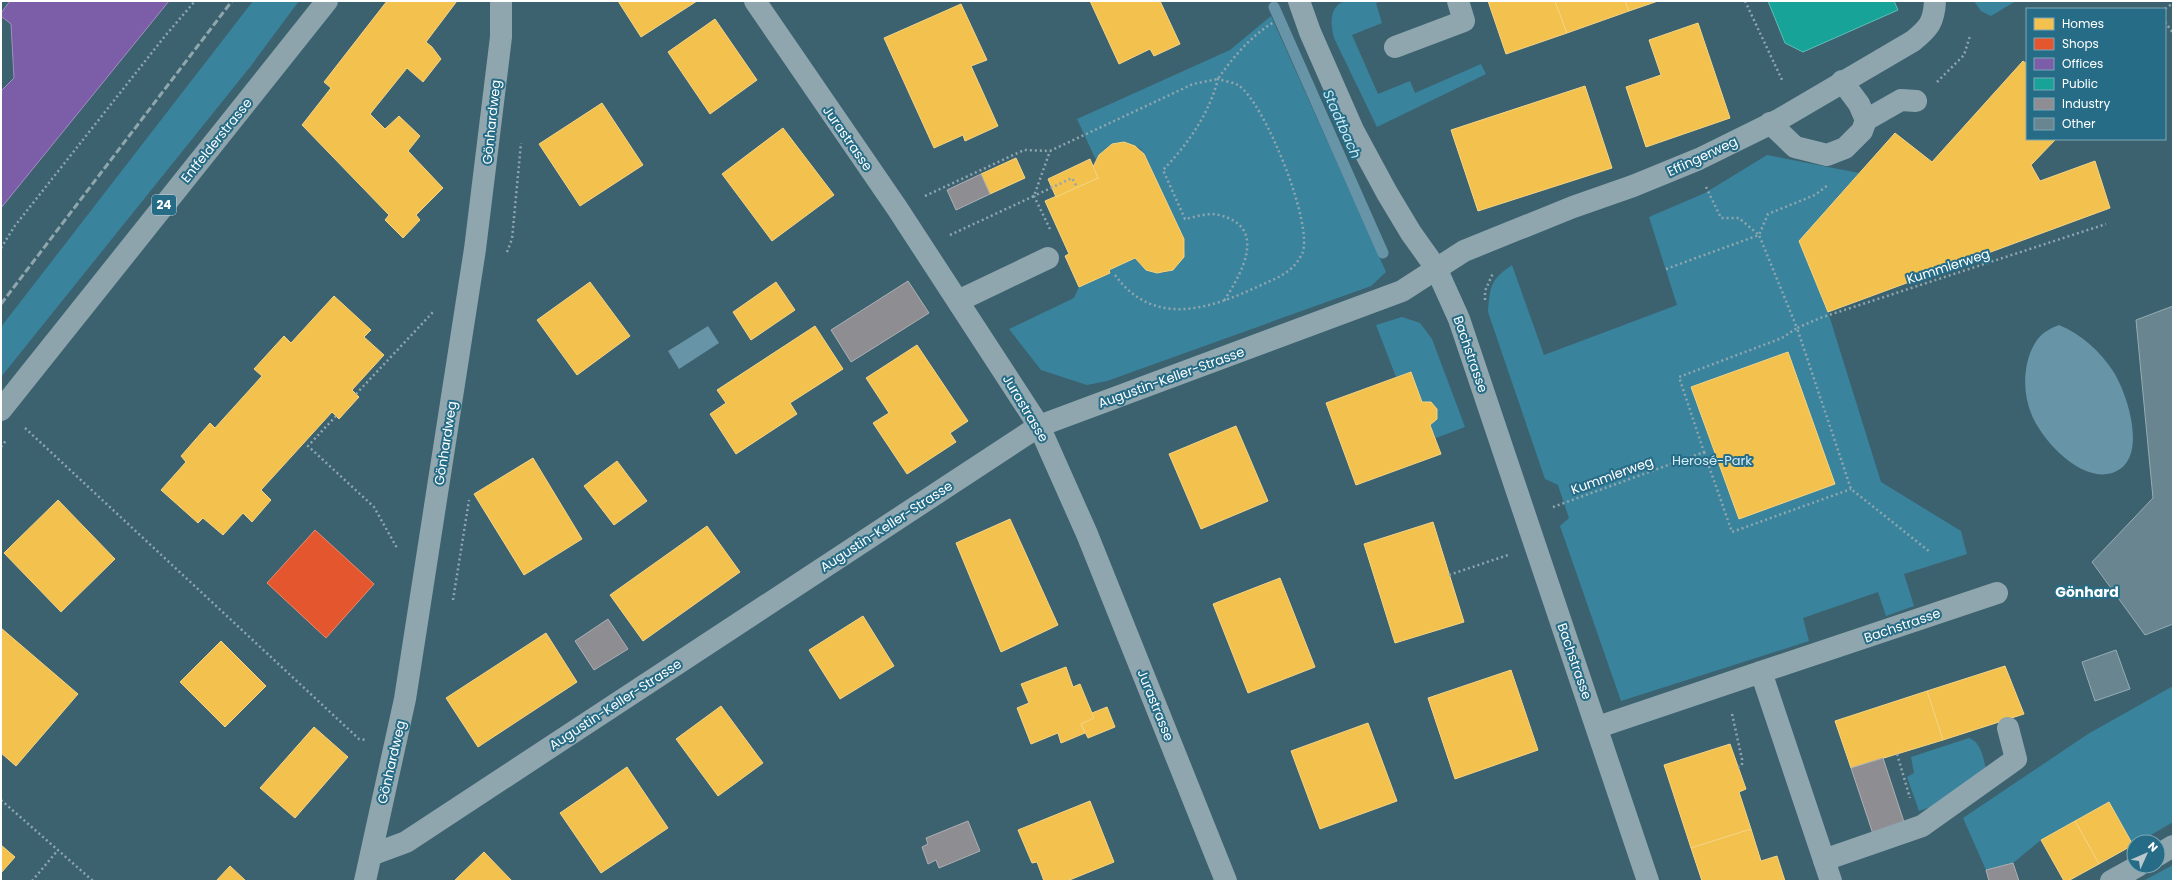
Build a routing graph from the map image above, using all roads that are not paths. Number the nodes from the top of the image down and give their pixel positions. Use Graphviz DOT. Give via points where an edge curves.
graph roads {
  1 [pos="327,1"];
  2 [pos="501,1"];
  3 [pos="755,1"];
  4 [pos="1299,1"];
  5 [pos="1458,1"];
  6 [pos="1935,1"];
  7 [pos="1395,47"];
  8 [pos="1842,81"];
  9 [pos="1916,101"];
  10 [pos="1866,120"];
  11 [pos="1770,123"];
  12 [pos="1048,258"];
  13 [pos="1436,268"];
  14 [pos="958,301"];
  15 [pos="1,410"];
  16 [pos="1039,426"];
  17 [pos="1997,593"];
  18 [pos="1761,672"];
  19 [pos="1598,727"];
  20 [pos="2008,728"];
  21 [pos="371,855"];
  22 [pos="1824,860"];
  23 [pos="2126,873"];
  24 [pos="365,881"];
  25 [pos="1226,881"];
  26 [pos="1648,881"];
  27 [pos="1832,881"];
  28 [pos="2111,881"];
  1 -- 15 [label="main road, Entfelderstrasse / 24"];
  2 -- 21 [label="street, Gönhardweg" via="501,37 475,249 405,699"];
  3 -- 14 [label="street, Jurastrasse"];
  4 -- 13 [label="street, Bachstrasse" via="1353,130 1395,207"];
  5 -- 7 [label="street" via="1464,21"];
  6 -- 8 [label="street, Effingerweg" via="1934,15 1928,28 1913,41"];
  8 -- 10 [label="street" via="1859,104"];
  8 -- 11 [label="street, Effingerweg"];
  9 -- 10 [label="street" via="1901,100"];
  10 -- 11 [label="street" via="1862,130 1845,148 1827,155 1795,147"];
  11 -- 13 [label="street, Effingerweg" via="1692,162 1464,251"];
  12 -- 14 [label="street"];
  13 -- 16 [label="street, Augustin-Keller-Strasse" via="1402,291"];
  13 -- 19 [label="street, Bachstrasse" via="1459,319"];
  14 -- 16 [label="street, Jurastrasse"];
  16 -- 21 [label="street, Augustin-Keller-Strasse" via="406,842"];
  16 -- 25 [label="street, Jurastrasse" via="1087,534"];
  17 -- 18 [label="street, Bachstrasse"];
  18 -- 19 [label="street, Bachstrasse"];
  18 -- 22 [label="street"];
  19 -- 26 [label="street, Bachstrasse"];
  20 -- 22 [label="street" via="2016,759 1919,827"];
  21 -- 24 [label="street, Gönhardweg"];
  22 -- 27 [label="street"];
  23 -- 28 [label="street"];
}
